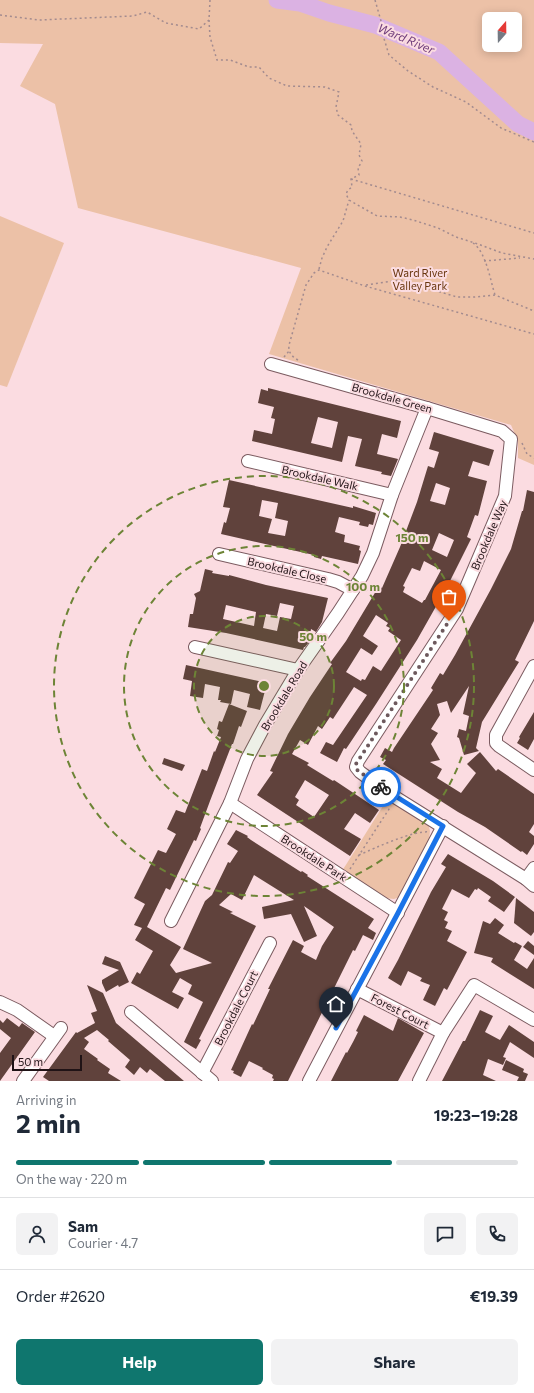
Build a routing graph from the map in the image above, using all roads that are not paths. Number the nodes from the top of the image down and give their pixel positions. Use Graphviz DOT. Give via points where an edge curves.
graph roads {
  1 [pos="271,364"];
  2 [pos="427,408"];
  3 [pos="511,439"];
  4 [pos="248,461"];
  5 [pos="392,495"];
  6 [pos="219,554"];
  7 [pos="353,590"];
  8 [pos="195,647"];
  9 [pos="534,666"];
  10 [pos="298,670"];
  11 [pos="534,770"];
  12 [pos="230,803"];
  13 [pos="442,829"];
  14 [pos="534,868"];
  15 [pos="530,883"];
  16 [pos="398,913"];
  17 [pos="171,921"];
  18 [pos="270,943"];
  19 [pos="357,989"];
  20 [pos="0,1002"];
  21 [pos="131,1012"];
  22 [pos="534,1020"];
  23 [pos="443,1032"];
  24 [pos="207,1077"];
  25 [pos="23,1081"];
  26 [pos="309,1081"];
  27 [pos="419,1081"];
  1 -- 2 [label="street, Brookdale Green"];
  2 -- 3 [label="street, Brookdale Green" via="502,431"];
  2 -- 5 [label="street, Brookdale Road"];
  3 -- 13 [label="street, Brookdale Way" via="505,496 457,609 356,767 390,794"];
  4 -- 5 [label="street, Brookdale Walk"];
  5 -- 7 [label="street, Brookdale Road" via="373,553"];
  6 -- 7 [label="street, Brookdale Close" via="328,579"];
  7 -- 10 [label="street, Brookdale Road"];
  8 -- 10 [label="street"];
  9 -- 11 [label="street" via="495,739 499,746"];
  10 -- 12 [label="street, Brookdale Road" via="247,759"];
  12 -- 16 [label="street, Brookdale Park"];
  12 -- 17 [label="street, Brookdale Road"];
  13 -- 15 [label="street"];
  13 -- 16 [label="street"];
  14 -- 15 [label="street"];
  16 -- 19 [label="street"];
  18 -- 24 [label="street, Brookdale Court"];
  19 -- 23 [label="street, Forest Court"];
  19 -- 26 [label="street"];
  20 -- 25 [label="street" via="57,1032"];
  21 -- 24 [label="street"];
  22 -- 23 [label="street, Forest Court" via="474,985"];
  23 -- 27 [label="street, Forest Court"];
}
